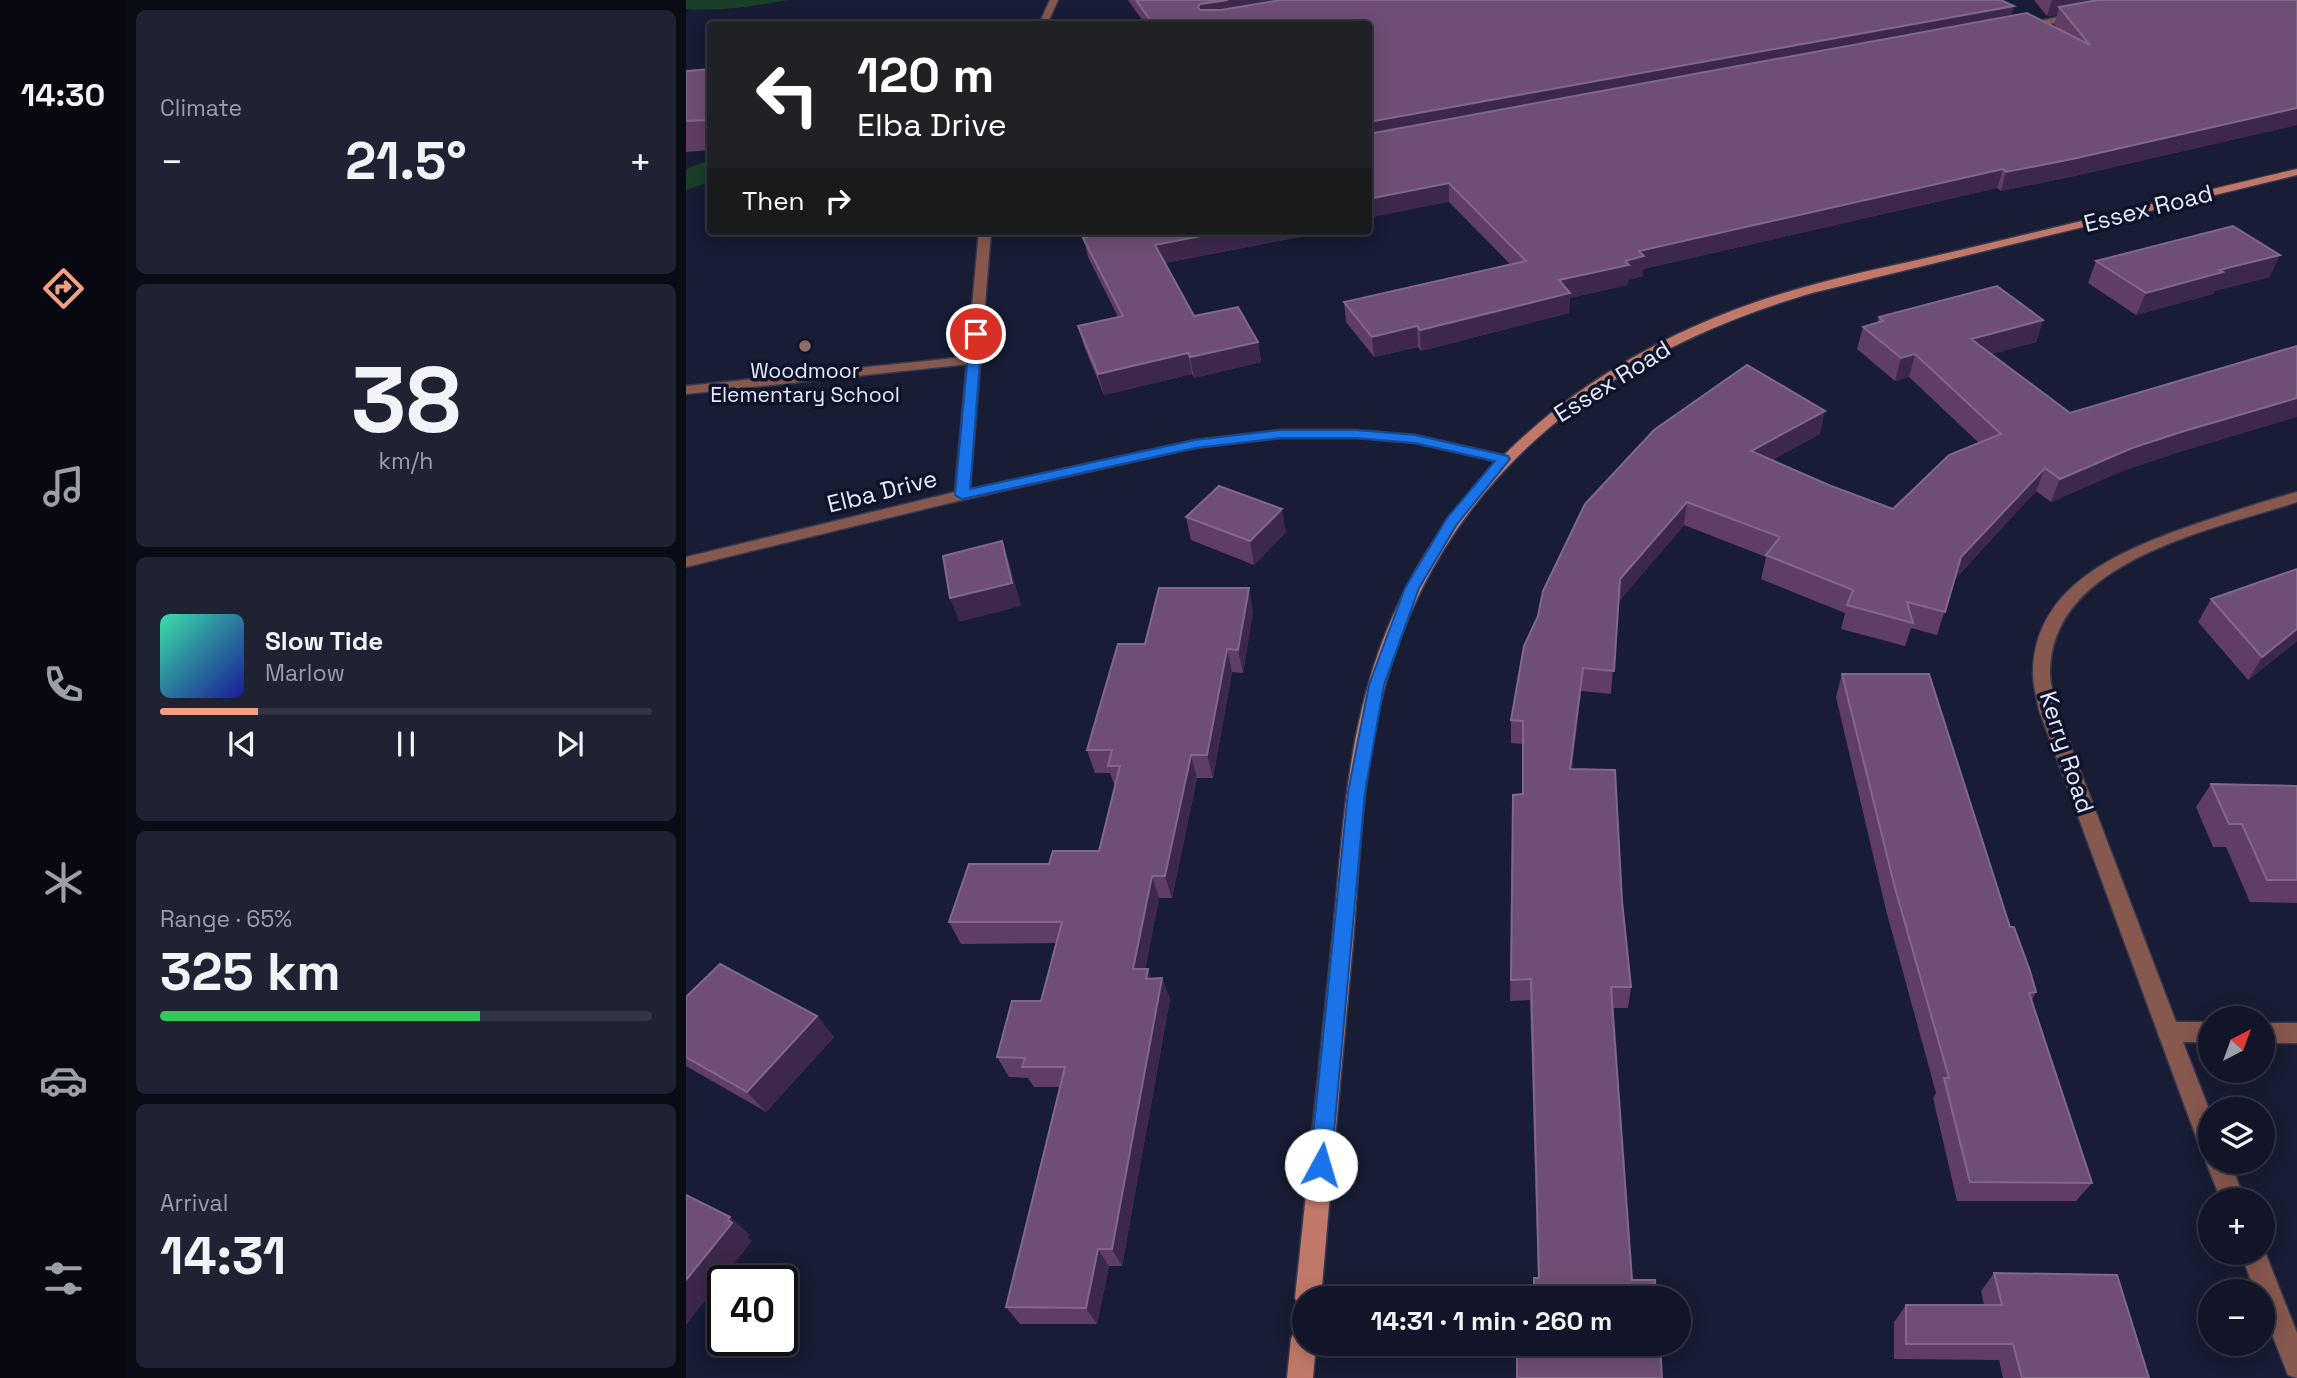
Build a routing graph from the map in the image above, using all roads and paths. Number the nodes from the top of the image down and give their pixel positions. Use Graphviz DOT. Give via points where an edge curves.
graph roads {
  1 [pos="1054,0"];
  2 [pos="2082,15"];
  3 [pos="1044,21"];
  4 [pos="2014,28"];
  5 [pos="2297,172"];
  6 [pos="985,235"];
  7 [pos="974,360"];
  8 [pos="686,390"];
  9 [pos="1503,459"];
  10 [pos="962,495"];
  11 [pos="2297,498"];
  12 [pos="686,562"];
  13 [pos="2168,1032"];
  14 [pos="2198,1032"];
  15 [pos="2275,1033"];
  16 [pos="2297,1033"];
  17 [pos="2198,1111"];
  18 [pos="2258,1265"];
  19 [pos="1309,1286"];
  20 [pos="1302,1356"];
  21 [pos="2297,1366"];
  22 [pos="1300,1378"];
  1 -- 3 [label="street"];
  2 -- 4 [label="street"];
  5 -- 9 [label="street, Essex Road" via="1755,306 1626,366 1571,402"];
  6 -- 7 [label="street"];
  7 -- 8 [label="street"];
  7 -- 10 [label="street"];
  9 -- 10 [label="street, Elba Drive" via="1415,439 1280,434 1195,444"];
  9 -- 19 [label="street, Essex Road" via="1452,522 1412,588 1377,685 1357,792"];
  10 -- 12 [label="street, Elba Drive"];
  11 -- 13 [label="street, Kerry Road" via="2136,551 2095,573 2068,598 2052,630 2042,669 2048,710"];
  13 -- 14 [label="street"];
  13 -- 17 [label="street, Kerry Road"];
  15 -- 16 [label="street"];
  18 -- 21 [label="street"];
  20 -- 22 [label="street"];
}
